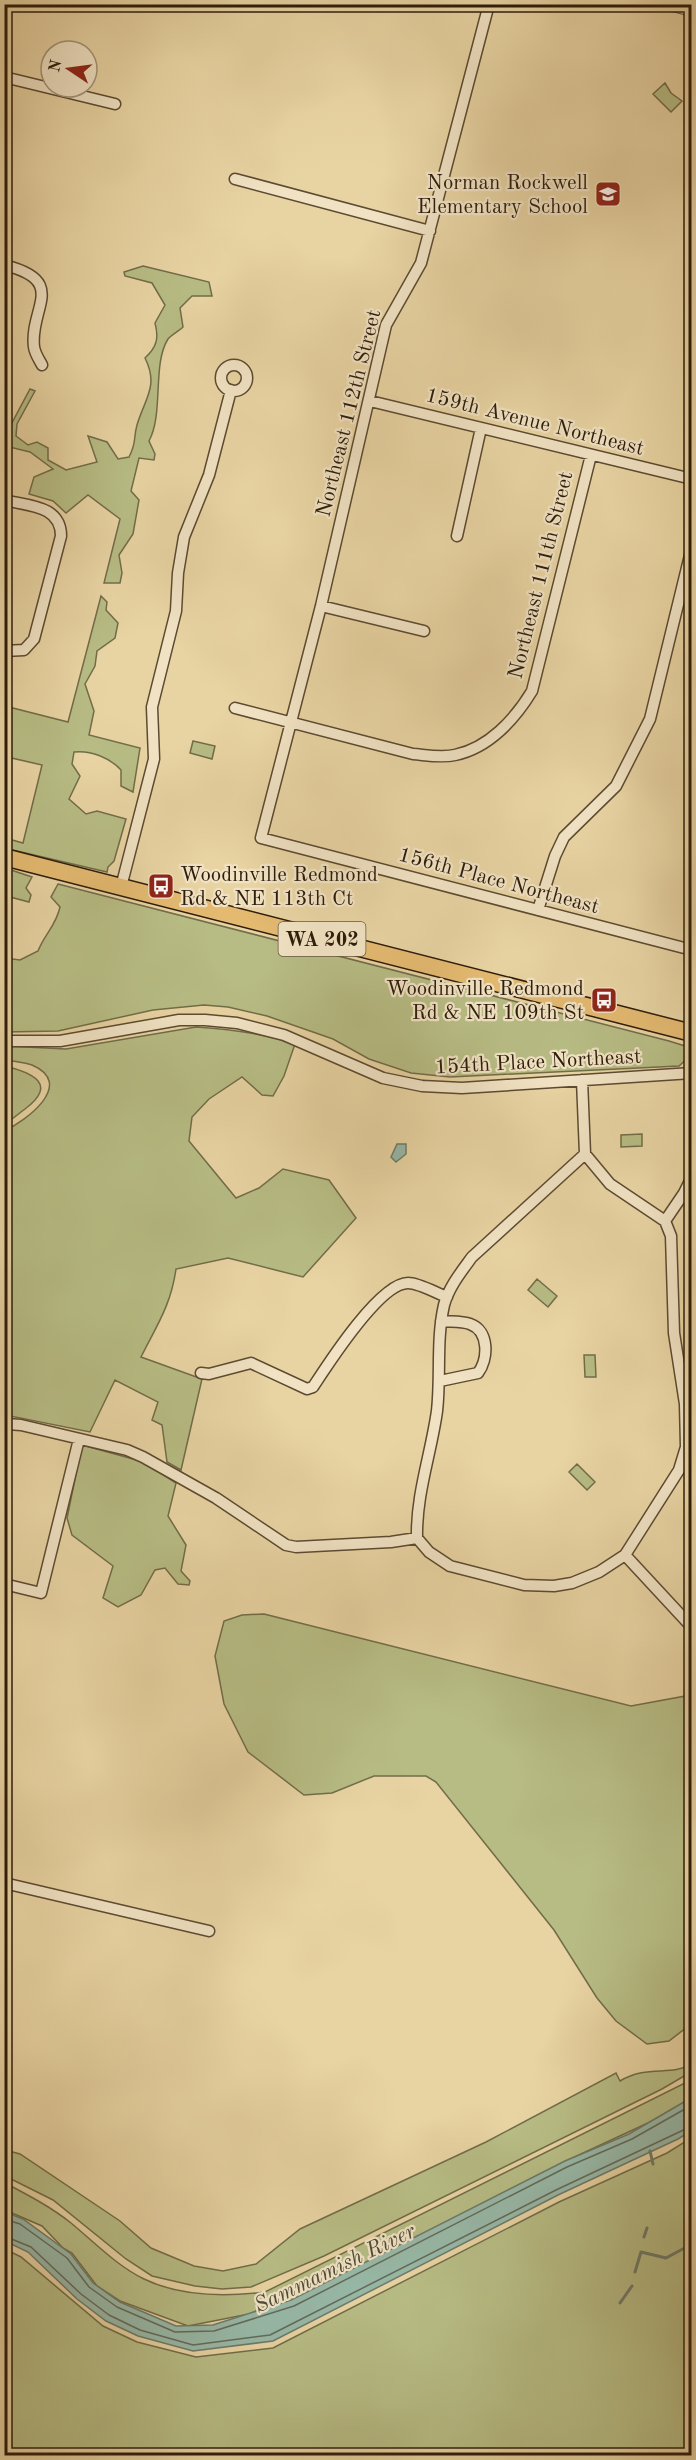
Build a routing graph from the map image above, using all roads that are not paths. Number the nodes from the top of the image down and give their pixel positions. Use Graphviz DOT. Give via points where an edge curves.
graph roads {
  1 [pos="489,4"];
  2 [pos="669,4"];
  3 [pos="692,10"];
  4 [pos="4,77"];
  5 [pos="116,104"];
  6 [pos="235,179"];
  7 [pos="430,231"];
  8 [pos="4,265"];
  9 [pos="42,365"];
  10 [pos="231,390"];
  11 [pos="370,400"];
  12 [pos="481,428"];
  13 [pos="591,455"];
  14 [pos="692,479"];
  15 [pos="4,500"];
  16 [pos="457,536"];
  17 [pos="692,547"];
  18 [pos="321,606"];
  19 [pos="424,631"];
  20 [pos="4,651"];
  21 [pos="235,708"];
  22 [pos="290,724"];
  23 [pos="261,838"];
  24 [pos="4,857"];
  25 [pos="121,887"];
  26 [pos="538,910"];
  27 [pos="692,950"];
  28 [pos="690,1034"];
  29 [pos="4,1041"];
  30 [pos="692,1073"];
  31 [pos="582,1080"];
  32 [pos="585,1154"];
  33 [pos="692,1177"];
  34 [pos="666,1221"];
  35 [pos="447,1297"];
  36 [pos="441,1321"];
  37 [pos="201,1373"];
  38 [pos="440,1381"];
  39 [pos="6,1425"];
  40 [pos="79,1439"];
  41 [pos="417,1538"];
  42 [pos="625,1555"];
  43 [pos="4,1584"];
  44 [pos="688,1623"];
  45 [pos="4,1883"];
  46 [pos="209,1931"];
  1 -- 7 [label="street, Northeast 112th Street"];
  2 -- 3 [label="street"];
  4 -- 5 [label="street"];
  6 -- 7 [label="street"];
  7 -- 11 [label="street, Northeast 112th Street" via="421,263 386,325"];
  8 -- 9 [label="street" via="28,272 42,293 35,350"];
  10 -- 25 [label="street" via="209,475 182,547 176,611 152,707 154,759"];
  11 -- 12 [label="street, 159th Avenue Northeast"];
  11 -- 18 [label="street, Northeast 112th Street"];
  12 -- 13 [label="street, 159th Avenue Northeast"];
  12 -- 16 [label="street"];
  13 -- 14 [label="street, 159th Avenue Northeast"];
  13 -- 22 [label="street, Northeast 111th Street" via="532,691 500,731 455,755 431,756"];
  15 -- 20 [label="street" via="45,509 58,520 61,536 36,633 25,649 17,653"];
  17 -- 26 [label="street" via="650,719 616,786 564,837"];
  18 -- 19 [label="street"];
  18 -- 22 [label="street, Northeast 112th Street"];
  21 -- 22 [label="street, Northeast 111th Street"];
  22 -- 23 [label="street, Northeast 112th Street"];
  23 -- 26 [label="street, 156th Place Northeast"];
  24 -- 25 [label="main road, WA 202"];
  25 -- 28 [label="main road, WA 202"];
  26 -- 27 [label="street, 156th Place Northeast"];
  29 -- 31 [label="street, 154th Place Northeast" via="60,1041 179,1020 205,1020 237,1023 284,1035 383,1078 422,1086 462,1088"];
  30 -- 31 [label="street, 154th Place Northeast"];
  31 -- 32 [label="street"];
  32 -- 34 [label="street" via="610,1184"];
  32 -- 35 [label="street" via="472,1257"];
  33 -- 34 [label="street"];
  34 -- 42 [label="street" via="671,1236 674,1333 685,1404 686,1447 679,1470"];
  35 -- 36 [label="street"];
  35 -- 37 [label="street" via="408,1282 396,1287 351,1330 313,1387 307,1389 251,1363"];
  36 -- 38 [label="street"];
  36 -- 38 [label="street" via="477,1328 483,1334 486,1356 478,1373"];
  38 -- 41 [label="street" via="416,1510"];
  39 -- 40 [label="street"];
  40 -- 41 [label="street" via="142,1457 216,1498 286,1545 305,1548"];
  40 -- 43 [label="street" via="41,1593"];
  41 -- 42 [label="street" via="450,1566 524,1585 572,1583"];
  42 -- 44 [label="street"];
  45 -- 46 [label="street"];
}
